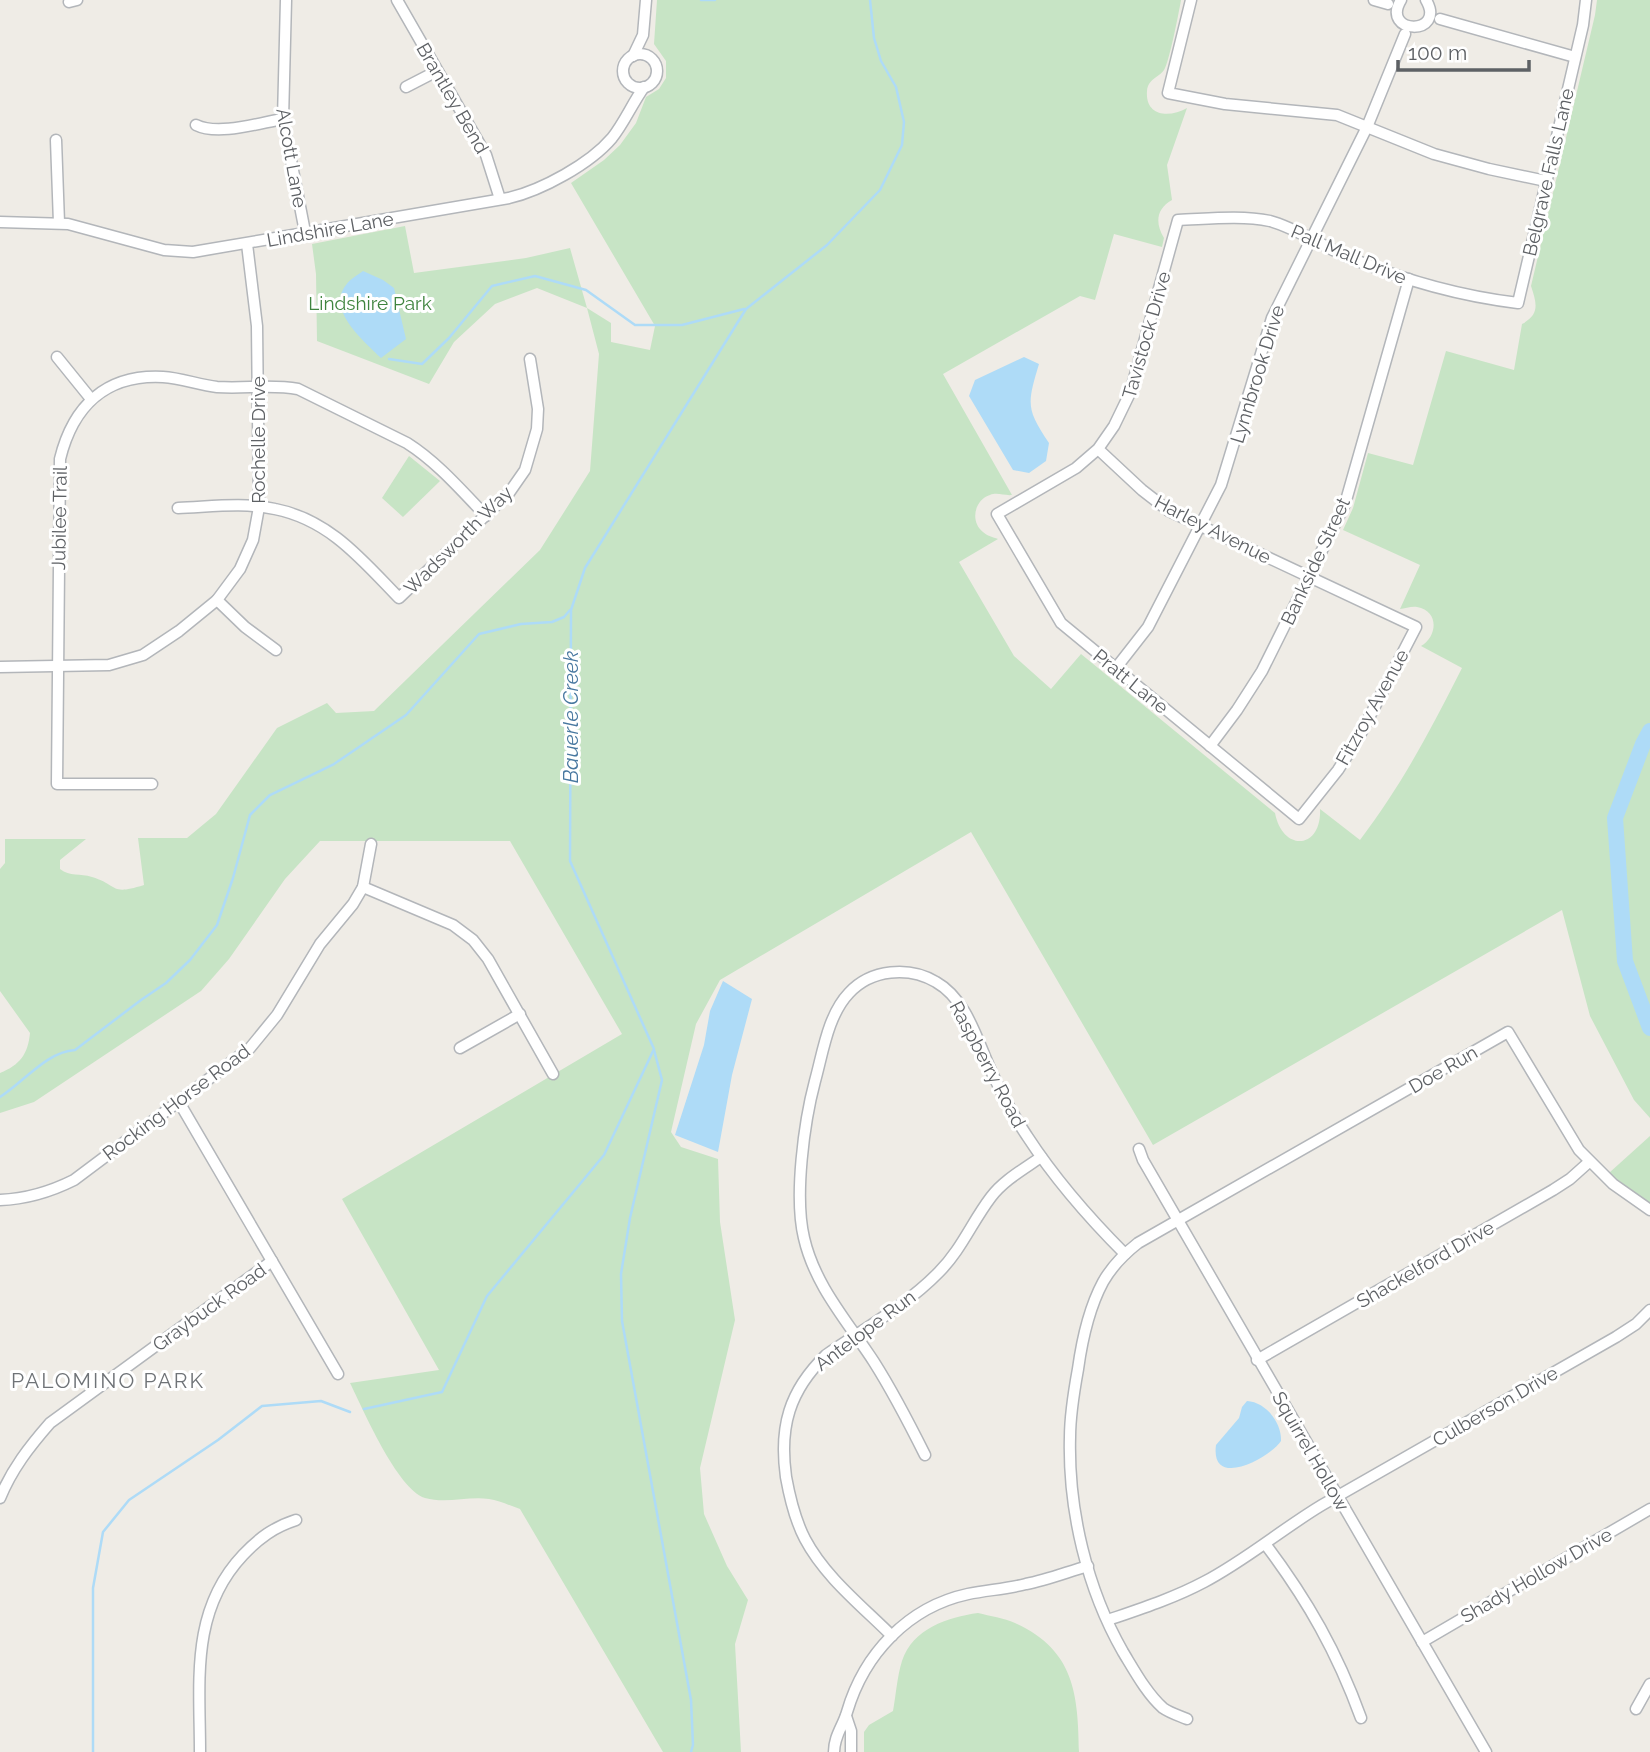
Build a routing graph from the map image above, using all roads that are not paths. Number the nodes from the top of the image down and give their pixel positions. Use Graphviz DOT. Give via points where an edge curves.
graph roads {
  1 [pos="286,0"];
  2 [pos="397,0"];
  3 [pos="646,0"];
  4 [pos="1191,0"];
  5 [pos="1374,0"];
  6 [pos="1586,0"];
  7 [pos="1399,4"];
  8 [pos="1428,10"];
  9 [pos="1407,29"];
  10 [pos="643,34"];
  11 [pos="633,56"];
  12 [pos="649,57"];
  13 [pos="1575,57"];
  14 [pos="437,71"];
  15 [pos="628,83"];
  16 [pos="406,87"];
  17 [pos="643,88"];
  18 [pos="631,109"];
  19 [pos="283,119"];
  20 [pos="196,125"];
  21 [pos="1367,127"];
  22 [pos="56,140"];
  23 [pos="1546,181"];
  24 [pos="500,200"];
  25 [pos="1178,220"];
  26 [pos="0,222"];
  27 [pos="59,223"];
  28 [pos="305,232"];
  29 [pos="1311,240"];
  30 [pos="247,244"];
  31 [pos="1409,279"];
  32 [pos="1518,303"];
  33 [pos="58,357"];
  34 [pos="530,359"];
  35 [pos="258,387"];
  36 [pos="91,399"];
  37 [pos="1098,449"];
  38 [pos="259,507"];
  39 [pos="178,508"];
  40 [pos="997,514"];
  41 [pos="486,516"];
  42 [pos="1200,526"];
  43 [pos="1309,577"];
  44 [pos="217,600"];
  45 [pos="1416,627"];
  46 [pos="276,650"];
  47 [pos="0,667"];
  48 [pos="58,667"];
  49 [pos="1116,668"];
  50 [pos="1210,746"];
  51 [pos="152,784"];
  52 [pos="1299,819"];
  53 [pos="371,844"];
  54 [pos="363,887"];
  55 [pos="520,1014"];
  56 [pos="460,1048"];
  57 [pos="553,1074"];
  58 [pos="179,1102"];
  59 [pos="1139,1149"];
  60 [pos="1041,1157"];
  61 [pos="1589,1162"];
  62 [pos="0,1200"];
  63 [pos="1650,1210"];
  64 [pos="1178,1221"];
  65 [pos="1125,1254"];
  66 [pos="272,1261"];
  67 [pos="1650,1310"];
  68 [pos="856,1334"];
  69 [pos="1257,1360"];
  70 [pos="338,1374"];
  71 [pos="925,1455"];
  72 [pos="1337,1496"];
  73 [pos="0,1498"];
  74 [pos="1650,1509"];
  75 [pos="296,1520"];
  76 [pos="1266,1545"];
  77 [pos="1088,1566"];
  78 [pos="1108,1620"];
  79 [pos="891,1636"];
  80 [pos="1422,1642"];
  81 [pos="1650,1684"];
  82 [pos="1636,1709"];
  83 [pos="846,1716"];
  84 [pos="1360,1718"];
  85 [pos="1187,1719"];
  86 [pos="200,1752"];
  87 [pos="834,1752"];
  88 [pos="851,1752"];
  89 [pos="1486,1752"];
  1 -- 19 [label="street, Alcott Lane"];
  2 -- 14 [label="street, Brantley Bend"];
  3 -- 10 [label="street, Lindshire Lane"];
  4 -- 21 [label="street" via="1168,93 1225,104 1327,113"];
  5 -- 7 [label="street"];
  6 -- 13 [label="street, Belgrave Falls Lane"];
  7 -- 9 [label="street"];
  8 -- 9 [label="street" via="1424,24"];
  8 -- 13 [label="street" via="1440,19"];
  9 -- 21 [label="street, Lynnbrook Drive"];
  10 -- 11 [label="street, Lindshire Lane"];
  10 -- 12 [label="street, Lindshire Lane"];
  11 -- 12 [label="street"];
  11 -- 15 [label="street, Lindshire Lane" via="624,68"];
  12 -- 17 [label="street, Lindshire Lane" via="656,66 656,77"];
  13 -- 23 [label="street, Belgrave Falls Lane"];
  14 -- 16 [label="street"];
  14 -- 24 [label="street, Brantley Bend" via="486,155"];
  15 -- 17 [label="street"];
  15 -- 18 [label="street, Lindshire Lane"];
  17 -- 18 [label="street, Lindshire Lane"];
  18 -- 24 [label="street, Lindshire Lane" via="613,136 589,158 543,186"];
  19 -- 20 [label="street" via="220,129"];
  19 -- 28 [label="street, Alcott Lane"];
  21 -- 23 [label="street" via="1450,159"];
  21 -- 29 [label="street, Lynnbrook Drive"];
  22 -- 27 [label="street"];
  23 -- 32 [label="street, Belgrave Falls Lane"];
  24 -- 28 [label="street, Lindshire Lane"];
  25 -- 29 [label="street, Pall Mall Drive" via="1259,220 1277,223"];
  25 -- 37 [label="street, Tavistock Drive" via="1130,393"];
  26 -- 27 [label="street, Lindshire Lane"];
  27 -- 30 [label="street, Lindshire Lane" via="180,252"];
  28 -- 30 [label="street, Lindshire Lane"];
  29 -- 31 [label="street, Pall Mall Drive"];
  29 -- 42 [label="street, Lynnbrook Drive" via="1272,318 1226,472"];
  30 -- 35 [label="street, Rochelle Drive" via="257,313"];
  31 -- 32 [label="street, Pall Mall Drive" via="1463,296"];
  31 -- 43 [label="street, Bankside Street" via="1345,504"];
  33 -- 36 [label="street"];
  34 -- 41 [label="street, Wadsworth Way" via="538,409 532,449 509,493"];
  35 -- 36 [label="street, Jubilee Trail" via="133,378"];
  35 -- 38 [label="street, Rochelle Drive"];
  35 -- 41 [label="street, Jubilee Trail" via="298,389 407,443 434,462"];
  36 -- 48 [label="street, Jubilee Trail" via="71,428 60,459"];
  37 -- 40 [label="street, Tavistock Drive" via="1066,476"];
  37 -- 42 [label="street, Harley Avenue" via="1152,499"];
  38 -- 39 [label="street"];
  38 -- 41 [label="street, Wadsworth Way" via="302,516 330,531 399,598"];
  38 -- 44 [label="street, Rochelle Drive" via="247,554"];
  40 -- 49 [label="street, Pratt Lane" via="1055,616"];
  42 -- 43 [label="street, Harley Avenue"];
  42 -- 49 [label="street, Lynnbrook Drive" via="1148,627"];
  43 -- 45 [label="street, Harley Avenue"];
  43 -- 50 [label="street, Bankside Street" via="1254,685"];
  44 -- 46 [label="street"];
  44 -- 48 [label="street, Rochelle Drive" via="143,655 109,665"];
  45 -- 52 [label="street, Fitzroy Avenue" via="1359,737"];
  47 -- 48 [label="street, Rochelle Drive"];
  48 -- 51 [label="street, Jubilee Trail" via="57,784"];
  49 -- 50 [label="street, Pratt Lane"];
  50 -- 52 [label="street, Pratt Lane"];
  53 -- 54 [label="street, Rocking Horse Road"];
  54 -- 55 [label="street" via="465,934 488,959"];
  54 -- 58 [label="street, Rocking Horse Road" via="250,1048"];
  55 -- 56 [label="street"];
  55 -- 57 [label="street"];
  58 -- 62 [label="street, Rocking Horse Road" via="74,1180 50,1192"];
  58 -- 66 [label="street"];
  59 -- 64 [label="street, Squirrel Hollow"];
  60 -- 65 [label="street, Raspberry Road" via="1073,1200"];
  60 -- 68 [label="street, Antelope Run" via="991,1197 966,1239 938,1273"];
  60 -- 68 [label="street, Raspberry Road" via="1011,1110 953,994 925,976 902,971 871,977 853,988 831,1024 812,1093 799,1213 812,1263"];
  61 -- 63 [label="street, Doe Run"];
  61 -- 64 [label="street, Doe Run" via="1568,1136 1507,1032"];
  61 -- 69 [label="street, Shackelford Drive" via="1553,1190"];
  64 -- 65 [label="street"];
  64 -- 69 [label="street, Squirrel Hollow"];
  65 -- 77 [label="street" via="1102,1283 1089,1318 1071,1409 1072,1488"];
  66 -- 70 [label="street"];
  66 -- 73 [label="street, Graybuck Road" via="50,1423 25,1451"];
  67 -- 72 [label="street, Culberson Drive" via="1616,1337"];
  68 -- 71 [label="street, Raspberry Road"];
  68 -- 79 [label="street, Antelope Run" via="826,1354 800,1386 784,1433 784,1463 790,1502 805,1539 826,1570"];
  69 -- 72 [label="street, Squirrel Hollow"];
  72 -- 76 [label="street, Culberson Drive"];
  72 -- 80 [label="street, Squirrel Hollow"];
  74 -- 80 [label="street, Shady Hollow Drive"];
  75 -- 86 [label="street" via="279,1525 254,1543 216,1592 200,1653"];
  76 -- 78 [label="street, Culberson Drive" via="1203,1583"];
  76 -- 84 [label="street" via="1311,1609"];
  77 -- 78 [label="street"];
  77 -- 79 [label="street" via="942,1602 922,1611"];
  78 -- 85 [label="street" via="1139,1678 1164,1708"];
  79 -- 83 [label="street" via="863,1672"];
  80 -- 89 [label="street, Squirrel Hollow"];
  81 -- 82 [label="street"];
  83 -- 87 [label="street"];
  83 -- 88 [label="street"];
}
